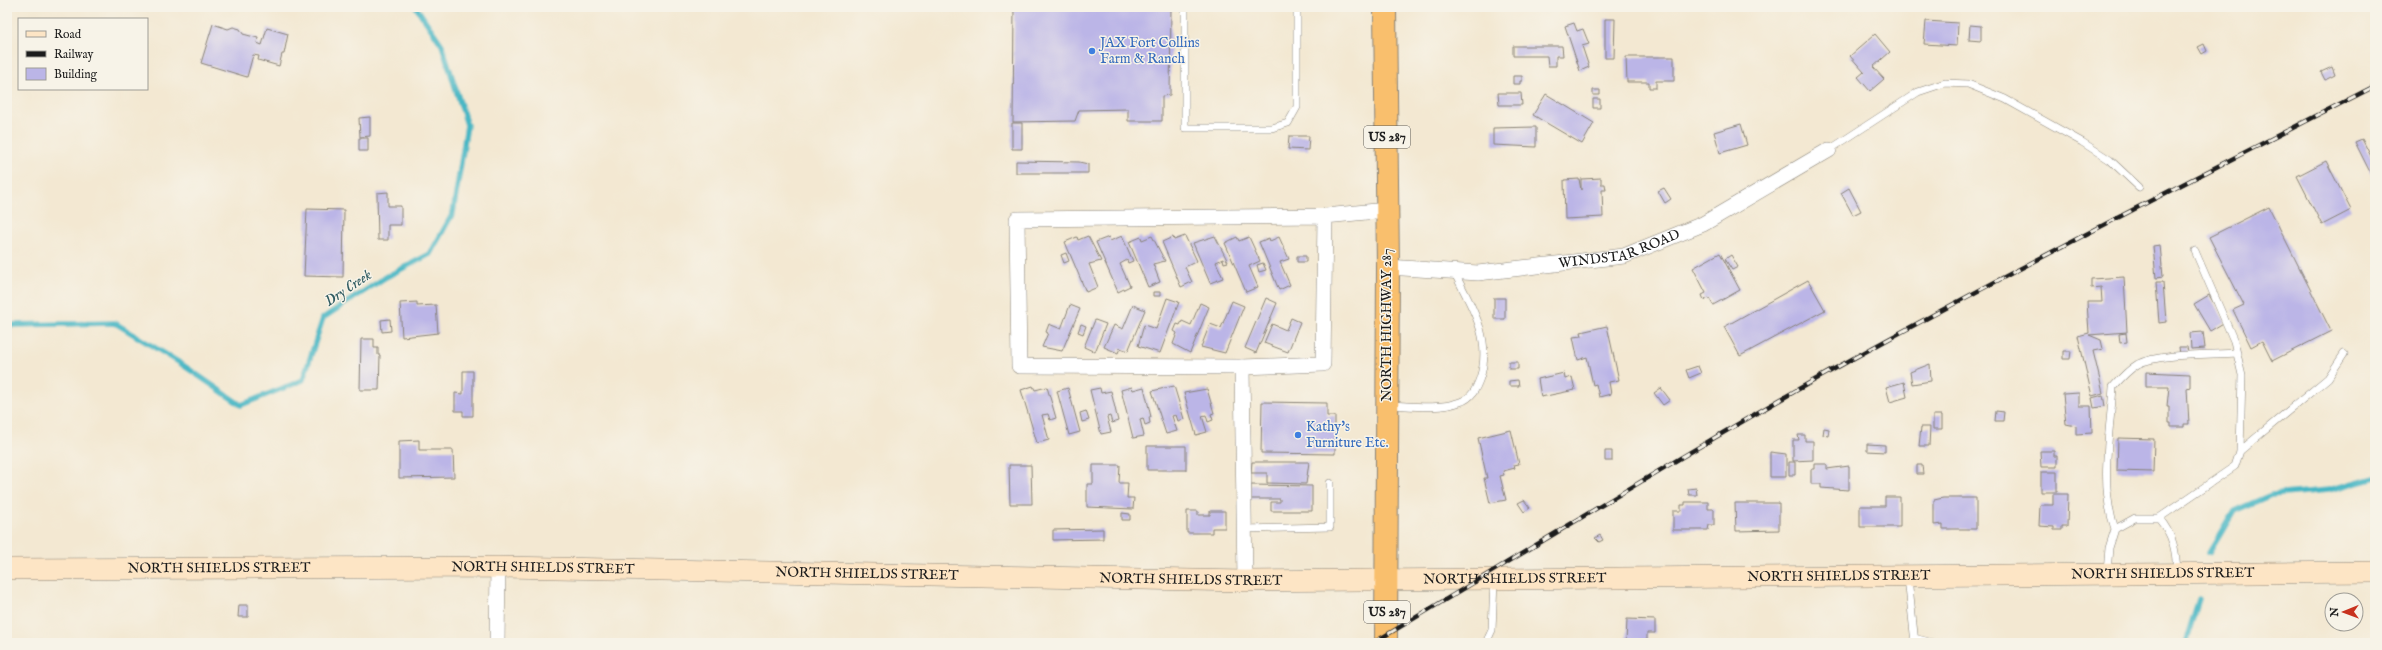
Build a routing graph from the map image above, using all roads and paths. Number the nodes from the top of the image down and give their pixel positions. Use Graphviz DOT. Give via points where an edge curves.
graph roads {
  1 [pos="1185,7"];
  2 [pos="1298,7"];
  3 [pos="1385,7"];
  4 [pos="1829,150"];
  5 [pos="2139,187"];
  6 [pos="1387,210"];
  7 [pos="1325,216"];
  8 [pos="2195,251"];
  9 [pos="1388,267"];
  10 [pos="1454,271"];
  11 [pos="2237,353"];
  12 [pos="2344,354"];
  13 [pos="1242,367"];
  14 [pos="1387,405"];
  15 [pos="2240,451"];
  16 [pos="1330,484"];
  17 [pos="2159,518"];
  18 [pos="1244,529"];
  19 [pos="2115,529"];
  20 [pos="498,567"];
  21 [pos="7,569"];
  22 [pos="2375,572"];
  23 [pos="2107,574"];
  24 [pos="2177,574"];
  25 [pos="1908,576"];
  26 [pos="1494,579"];
  27 [pos="1245,581"];
  28 [pos="1387,581"];
  29 [pos="1915,640"];
  30 [pos="497,643"];
  31 [pos="1386,643"];
  32 [pos="1486,643"];
  33 [pos="1933,643"];
  34 [pos="2023,643"];
  35 [pos="2040,643"];
  1 -- 2 [label="lane" via="1185,128 1272,128 1288,123 1297,107"];
  3 -- 6 [label="highway, NORTH HIGHWAY 287 / US 287"];
  4 -- 5 [label="lane" via="1918,92 1945,83 1968,84 2005,99 2082,142 2110,160"];
  4 -- 10 [label="street, WINDSTAR ROAD" via="1703,224 1624,256 1478,273"];
  6 -- 7 [label="street"];
  6 -- 9 [label="highway, NORTH HIGHWAY 287 / US 287"];
  7 -- 13 [label="street" via="1323,364"];
  7 -- 13 [label="street" via="1017,218 1019,366"];
  8 -- 11 [label="lane"];
  9 -- 10 [label="street, WINDSTAR ROAD"];
  9 -- 14 [label="highway, NORTH HIGHWAY 287 / US 287"];
  10 -- 14 [label="lane" via="1476,315 1484,340 1484,367 1477,386 1471,396 1442,406"];
  11 -- 15 [label="lane" via="2242,375"];
  11 -- 19 [label="lane" via="2167,358 2139,364 2123,375 2113,388 2106,489 2108,511"];
  12 -- 15 [label="lane" via="2328,378"];
  13 -- 18 [label="street"];
  14 -- 28 [label="highway, NORTH HIGHWAY 287 / US 287"];
  15 -- 17 [label="lane" via="2235,466"];
  16 -- 18 [label="lane" via="1330,527"];
  17 -- 19 [label="lane" via="2135,518"];
  17 -- 24 [label="lane" via="2168,529 2176,549"];
  18 -- 27 [label="street"];
  19 -- 23 [label="lane" via="2109,548"];
  20 -- 21 [label="street, NORTH SHIELDS STREET"];
  20 -- 27 [label="street, NORTH SHIELDS STREET"];
  20 -- 30 [label="street"];
  22 -- 24 [label="street, NORTH SHIELDS STREET"];
  23 -- 24 [label="street, NORTH SHIELDS STREET"];
  23 -- 25 [label="street, NORTH SHIELDS STREET"];
  25 -- 26 [label="street, NORTH SHIELDS STREET"];
  25 -- 29 [label="lane"];
  26 -- 28 [label="street, NORTH SHIELDS STREET"];
  26 -- 32 [label="lane" via="1492,630"];
  27 -- 28 [label="street, NORTH SHIELDS STREET"];
  28 -- 31 [label="highway, NORTH HIGHWAY 287 / US 287"];
  29 -- 33 [label="lane"];
  34 -- 35 [label="lane"];
}
